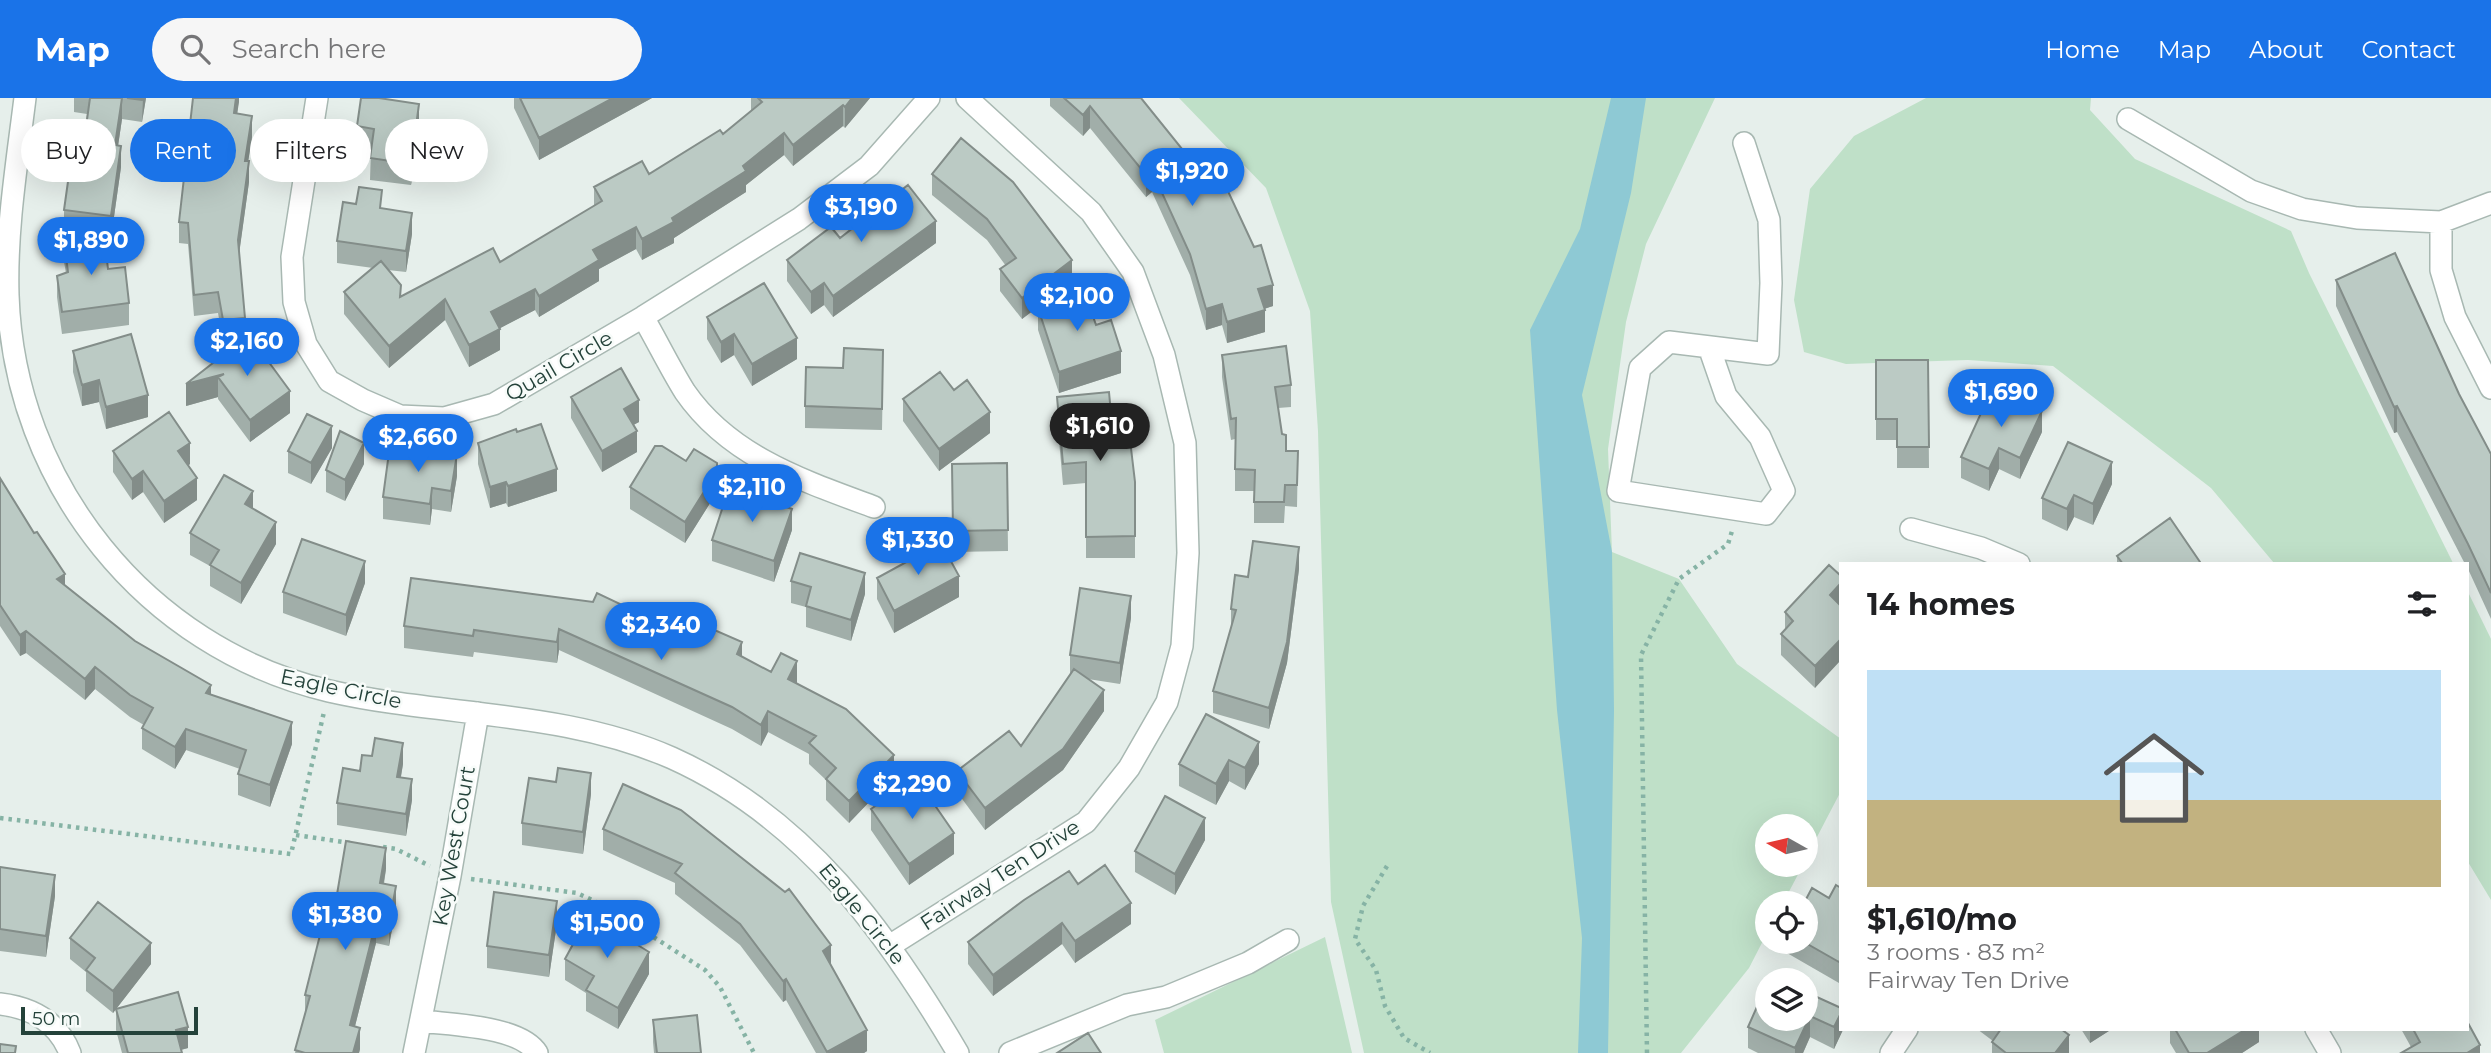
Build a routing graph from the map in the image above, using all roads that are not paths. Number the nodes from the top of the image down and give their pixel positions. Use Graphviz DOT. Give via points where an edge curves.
graph roads {
  1 [pos="24,98"];
  2 [pos="317,98"];
  3 [pos="929,98"];
  4 [pos="967,98"];
  5 [pos="2128,119"];
  6 [pos="1744,143"];
  7 [pos="2491,203"];
  8 [pos="2441,222"];
  9 [pos="643,317"];
  10 [pos="1709,346"];
  11 [pos="2491,388"];
  12 [pos="874,507"];
  13 [pos="1911,529"];
  14 [pos="2014,562"];
  15 [pos="478,713"];
  16 [pos="1288,940"];
  17 [pos="891,945"];
  18 [pos="0,1004"];
  19 [pos="422,1021"];
  20 [pos="1906,1031"];
  21 [pos="2317,1031"];
  22 [pos="71,1053"];
  23 [pos="414,1053"];
  24 [pos="537,1053"];
  25 [pos="958,1053"];
  26 [pos="1010,1053"];
  27 [pos="1891,1053"];
  28 [pos="2330,1053"];
  1 -- 15 [label="street, Eagle Circle" via="8,236 15,365 49,465 88,530 149,599 196,635 238,659 281,678 328,690"];
  2 -- 9 [label="street, Quail Circle" via="292,257 293,291 306,344 329,381 400,416 444,418 494,404"];
  3 -- 9 [label="street, Quail Circle" via="859,174 799,219"];
  4 -- 17 [label="street, Fairway Ten Drive" via="1091,212 1133,272 1164,355 1185,443 1188,553 1182,646 1167,702 1129,768 1086,822"];
  5 -- 8 [label="street" via="2251,191 2302,209 2357,218"];
  6 -- 10 [label="street" via="1769,220 1768,354"];
  7 -- 8 [label="street"];
  8 -- 11 [label="street" via="2441,270 2448,294"];
  9 -- 12 [label="street" via="686,393 728,439 782,473"];
  10 -- 10 [label="street" via="1669,342 1640,368 1618,491 1766,514 1784,491 1760,437 1726,396"];
  13 -- 14 [label="street"];
  15 -- 17 [label="street, Eagle Circle" via="614,736 673,758 718,782 804,844 841,881"];
  15 -- 19 [label="street, Key West Court"];
  16 -- 26 [label="street" via="1248,963 1177,992 1126,1005"];
  17 -- 25 [label="street, Eagle Circle"];
  18 -- 22 [label="street" via="42,1016 64,1036"];
  19 -- 23 [label="street, Key West Court"];
  19 -- 24 [label="street" via="511,1034 532,1045"];
  20 -- 27 [label="street"];
  21 -- 28 [label="street"];
}
